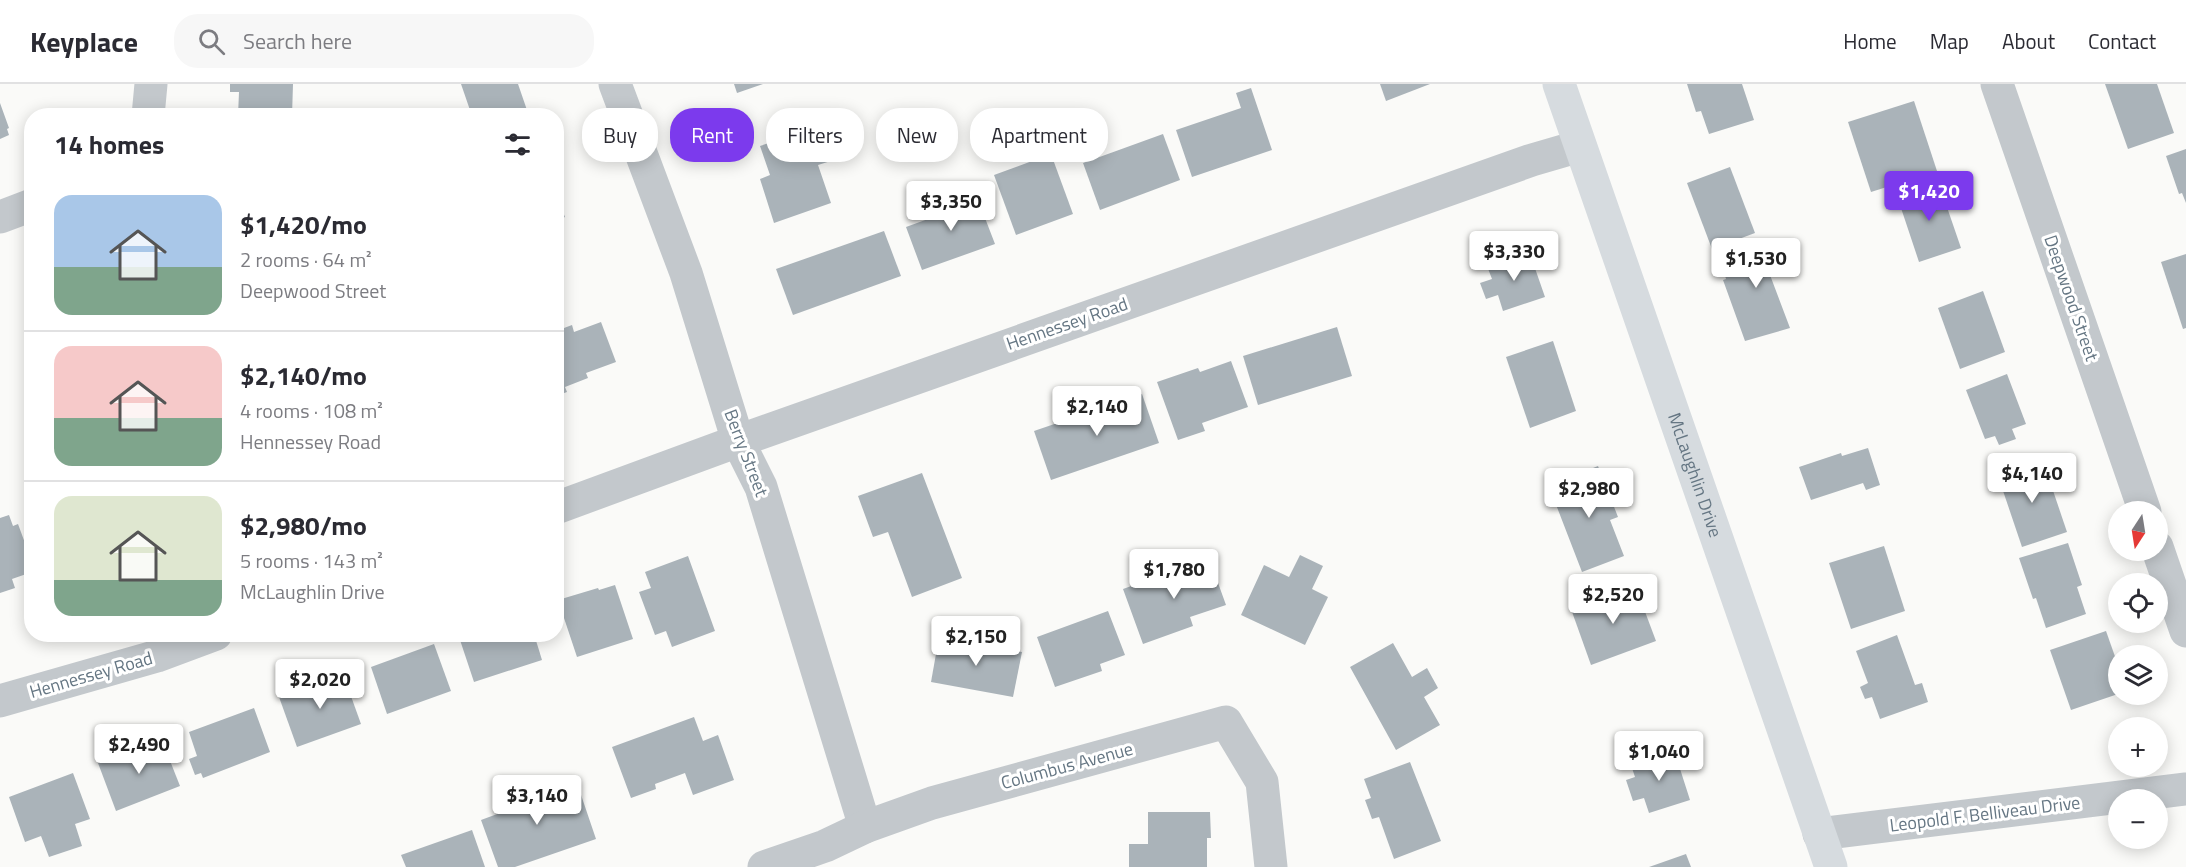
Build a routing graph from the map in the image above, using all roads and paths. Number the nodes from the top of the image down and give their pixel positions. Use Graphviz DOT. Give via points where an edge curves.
graph roads {
  1 [pos="151,84"];
  2 [pos="615,84"];
  3 [pos="1559,84"];
  4 [pos="1997,84"];
  5 [pos="149,108"];
  6 [pos="1580,146"];
  7 [pos="24,208"];
  8 [pos="0,217"];
  9 [pos="738,441"];
  10 [pos="2141,501"];
  11 [pos="564,505"];
  12 [pos="2162,561"];
  13 [pos="2186,631"];
  14 [pos="195,642"];
  15 [pos="0,701"];
  16 [pos="2186,789"];
  17 [pos="865,827"];
  18 [pos="1819,834"];
  19 [pos="764,867"];
  20 [pos="1271,867"];
  21 [pos="1831,867"];
  1 -- 5 [label="street"];
  2 -- 9 [label="street, Berry Street" via="686,273"];
  3 -- 6 [label="main road, McLaughlin Drive"];
  4 -- 10 [label="street, Deepwood Street"];
  6 -- 9 [label="street, Hennessey Road"];
  6 -- 18 [label="main road, McLaughlin Drive"];
  7 -- 8 [label="street"];
  9 -- 11 [label="street, Hennessey Road"];
  9 -- 17 [label="street, Berry Street" via="761,487"];
  12 -- 13 [label="street"];
  14 -- 15 [label="street, Hennessey Road"];
  16 -- 18 [label="street, Leopold F. Belliveau Drive"];
  17 -- 19 [label="street, Columbus Avenue"];
  17 -- 20 [label="street, Columbus Avenue" via="932,803 1226,722 1262,782"];
  18 -- 21 [label="main road, McLaughlin Drive"];
}
